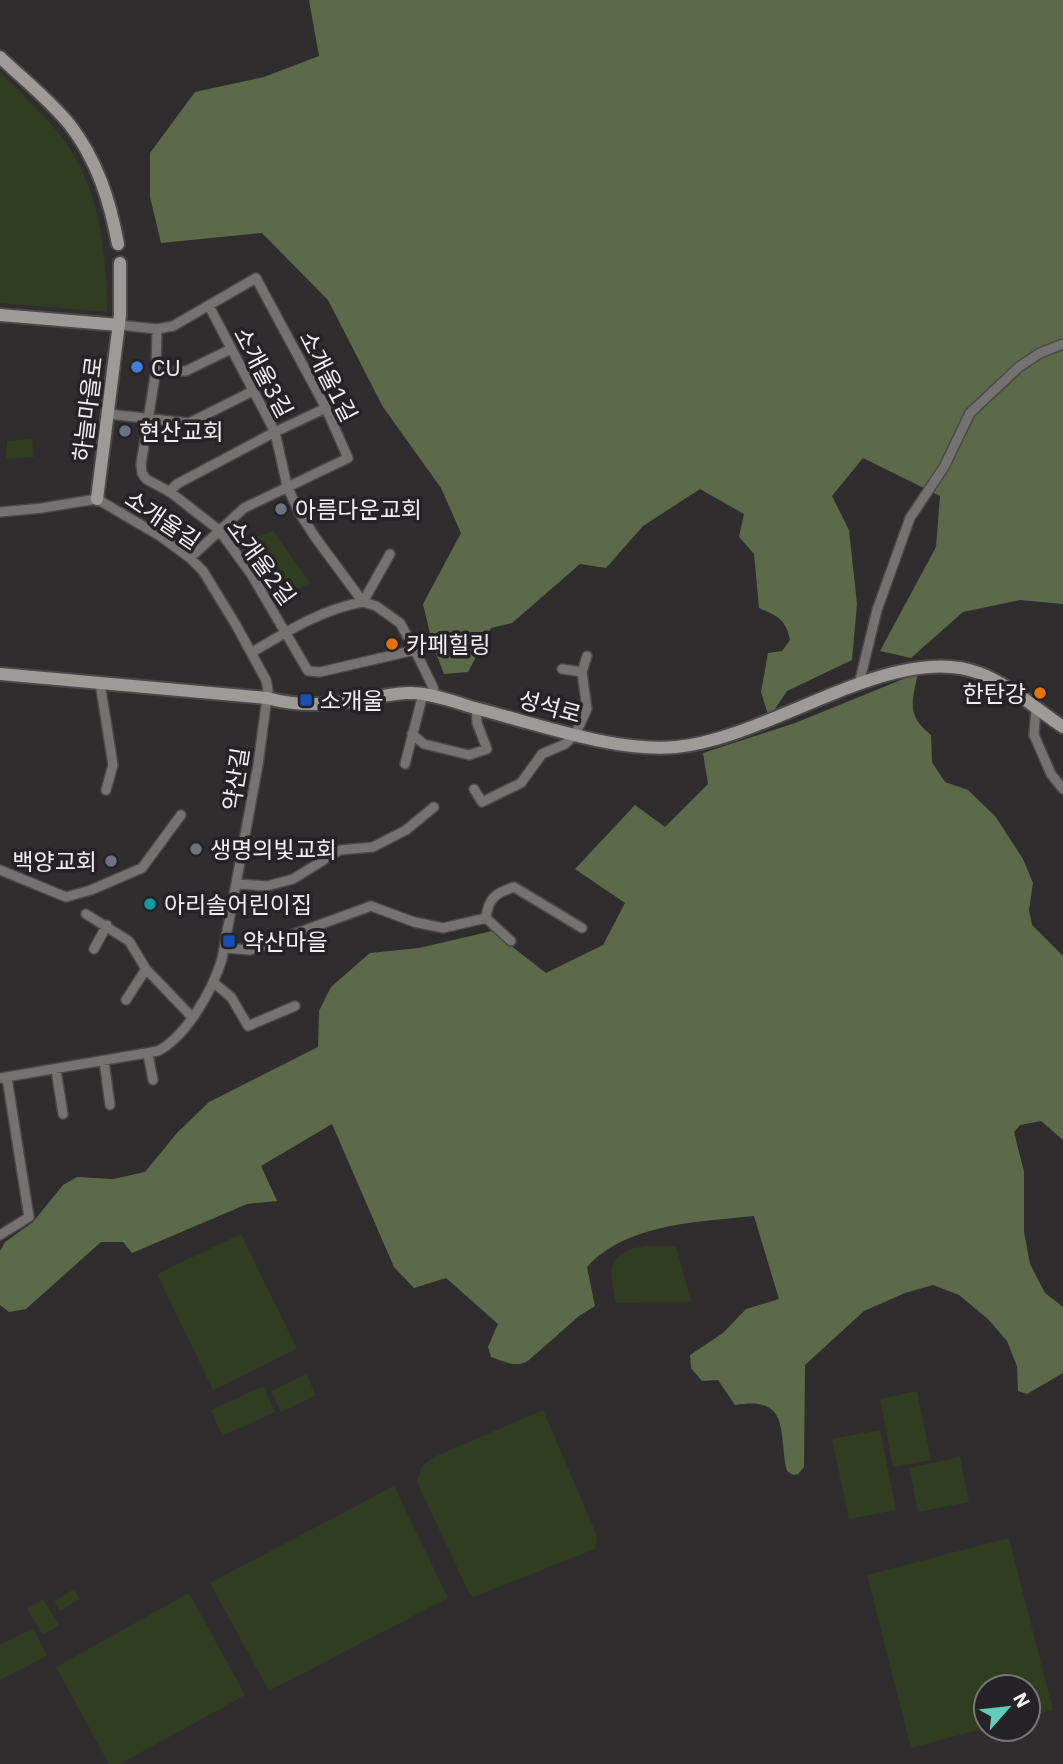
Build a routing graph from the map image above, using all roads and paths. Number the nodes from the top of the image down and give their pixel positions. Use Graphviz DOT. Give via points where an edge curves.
graph roads {
  1 [pos="0,57"];
  2 [pos="118,244"];
  3 [pos="120,263"];
  4 [pos="209,306"];
  5 [pos="0,315"];
  6 [pos="119,325"];
  7 [pos="157,329"];
  8 [pos="1063,344"];
  9 [pos="231,349"];
  10 [pos="156,370"];
  11 [pos="253,391"];
  12 [pos="326,408"];
  13 [pos="108,414"];
  14 [pos="149,419"];
  15 [pos="275,432"];
  16 [pos="287,486"];
  17 [pos="169,492"];
  18 [pos="97,499"];
  19 [pos="0,512"];
  20 [pos="219,530"];
  21 [pos="390,554"];
  22 [pos="190,558"];
  23 [pos="363,602"];
  24 [pos="287,632"];
  25 [pos="415,650"];
  26 [pos="251,653"];
  27 [pos="587,656"];
  28 [pos="562,669"];
  29 [pos="582,672"];
  30 [pos="0,674"];
  31 [pos="100,683"];
  32 [pos="859,684"];
  33 [pos="429,695"];
  34 [pos="267,698"];
  35 [pos="476,708"];
  36 [pos="1036,708"];
  37 [pos="1063,727"];
  38 [pos="412,734"];
  39 [pos="575,735"];
  40 [pos="405,764"];
  41 [pos="474,789"];
  42 [pos="1063,789"];
  43 [pos="106,790"];
  44 [pos="434,807"];
  45 [pos="181,815"];
  46 [pos="0,870"];
  47 [pos="237,884"];
  48 [pos="86,914"];
  49 [pos="486,918"];
  50 [pos="107,925"];
  51 [pos="582,928"];
  52 [pos="511,941"];
  53 [pos="225,948"];
  54 [pos="94,950"];
  55 [pos="146,969"];
  56 [pos="214,983"];
  57 [pos="127,1000"];
  58 [pos="295,1006"];
  59 [pos="191,1017"];
  60 [pos="148,1054"];
  61 [pos="104,1061"];
  62 [pos="56,1070"];
  63 [pos="3,1078"];
  64 [pos="153,1080"];
  65 [pos="110,1105"];
  66 [pos="63,1114"];
  67 [pos="0,1235"];
  1 -- 2 [label="street" via="83,144 106,192"];
  3 -- 6 [label="street, 하늘마을로"];
  4 -- 7 [label="street, 소개울1길" via="173,326"];
  4 -- 9 [label="street, 소개울3길"];
  4 -- 12 [label="street, 소개울1길" via="256,278"];
  5 -- 6 [label="street, 하늘마을로"];
  6 -- 7 [label="street, 소개울1길"];
  6 -- 13 [label="street, 하늘마을로"];
  7 -- 10 [label="street, 소개울2길"];
  8 -- 32 [label="street" via="1019,367 970,413 944,467 910,518 877,610"];
  9 -- 10 [label="street" via="186,372"];
  9 -- 11 [label="street, 소개울3길"];
  10 -- 14 [label="street, 소개울2길"];
  11 -- 14 [label="street" via="189,424"];
  11 -- 15 [label="street, 소개울3길"];
  12 -- 15 [label="street"];
  12 -- 16 [label="street, 소개울1길" via="348,458"];
  13 -- 14 [label="street"];
  13 -- 18 [label="street, 하늘마을로"];
  14 -- 17 [label="street, 소개울2길" via="142,473"];
  15 -- 16 [label="street, 소개울3길"];
  15 -- 17 [label="street"];
  16 -- 20 [label="street, 소개울1길" via="244,508"];
  16 -- 23 [label="street, 소개울3길" via="315,537"];
  17 -- 20 [label="street, 소개울2길"];
  18 -- 19 [label="street, 소개울길"];
  18 -- 22 [label="street, 소개울길"];
  20 -- 22 [label="street, 소개울1길"];
  20 -- 24 [label="street, 소개울2길"];
  21 -- 23 [label="street"];
  22 -- 26 [label="street, 소개울길"];
  23 -- 24 [label="street, 소개울2길" via="343,606"];
  23 -- 25 [label="street, 소개울3길" via="390,613"];
  24 -- 25 [label="street, 소개울2길" via="308,671"];
  24 -- 26 [label="street"];
  25 -- 33 [label="street, 소개울3길" via="433,687"];
  26 -- 34 [label="street, 소개울길" via="268,684"];
  27 -- 29 [label="street"];
  28 -- 29 [label="street"];
  29 -- 39 [label="street" via="587,709"];
  30 -- 31 [label="street, 성석로"];
  31 -- 34 [label="street, 성석로"];
  31 -- 43 [label="street" via="113,765"];
  32 -- 36 [label="street, 성석로" via="907,669 944,666 979,673"];
  32 -- 39 [label="street, 성석로" via="708,743 674,748"];
  33 -- 34 [label="street, 성석로" via="398,694 314,705"];
  33 -- 35 [label="street, 성석로"];
  33 -- 38 [label="street"];
  34 -- 47 [label="street, 약산길"];
  35 -- 38 [label="street" via="487,749 469,755 424,744"];
  35 -- 39 [label="street, 성석로"];
  36 -- 37 [label="street, 성석로"];
  36 -- 42 [label="street" via="1034,735"];
  38 -- 40 [label="street"];
  39 -- 41 [label="street" via="542,754 521,783 482,802"];
  44 -- 47 [label="street" via="406,830 373,847 340,850 293,879 268,886"];
  45 -- 46 [label="street" via="142,868 91,890 66,897"];
  47 -- 53 [label="street, 약산길"];
  48 -- 50 [label="street"];
  49 -- 51 [label="street" via="487,903 498,892 514,887"];
  49 -- 52 [label="street"];
  49 -- 53 [label="street" via="443,928 371,906 250,950"];
  50 -- 54 [label="street"];
  50 -- 55 [label="street" via="129,942"];
  53 -- 56 [label="street, 약산길"];
  55 -- 57 [label="street"];
  55 -- 59 [label="street"];
  56 -- 58 [label="street" via="231,997 248,1026"];
  56 -- 59 [label="street, 약산길"];
  59 -- 60 [label="street, 약산길" via="169,1044"];
  60 -- 61 [label="street, 약산길"];
  60 -- 64 [label="street"];
  61 -- 62 [label="street, 약산길"];
  61 -- 65 [label="street"];
  62 -- 63 [label="street, 약산길"];
  62 -- 66 [label="street"];
  63 -- 67 [label="street, 약산길" via="29,1217"];
}
